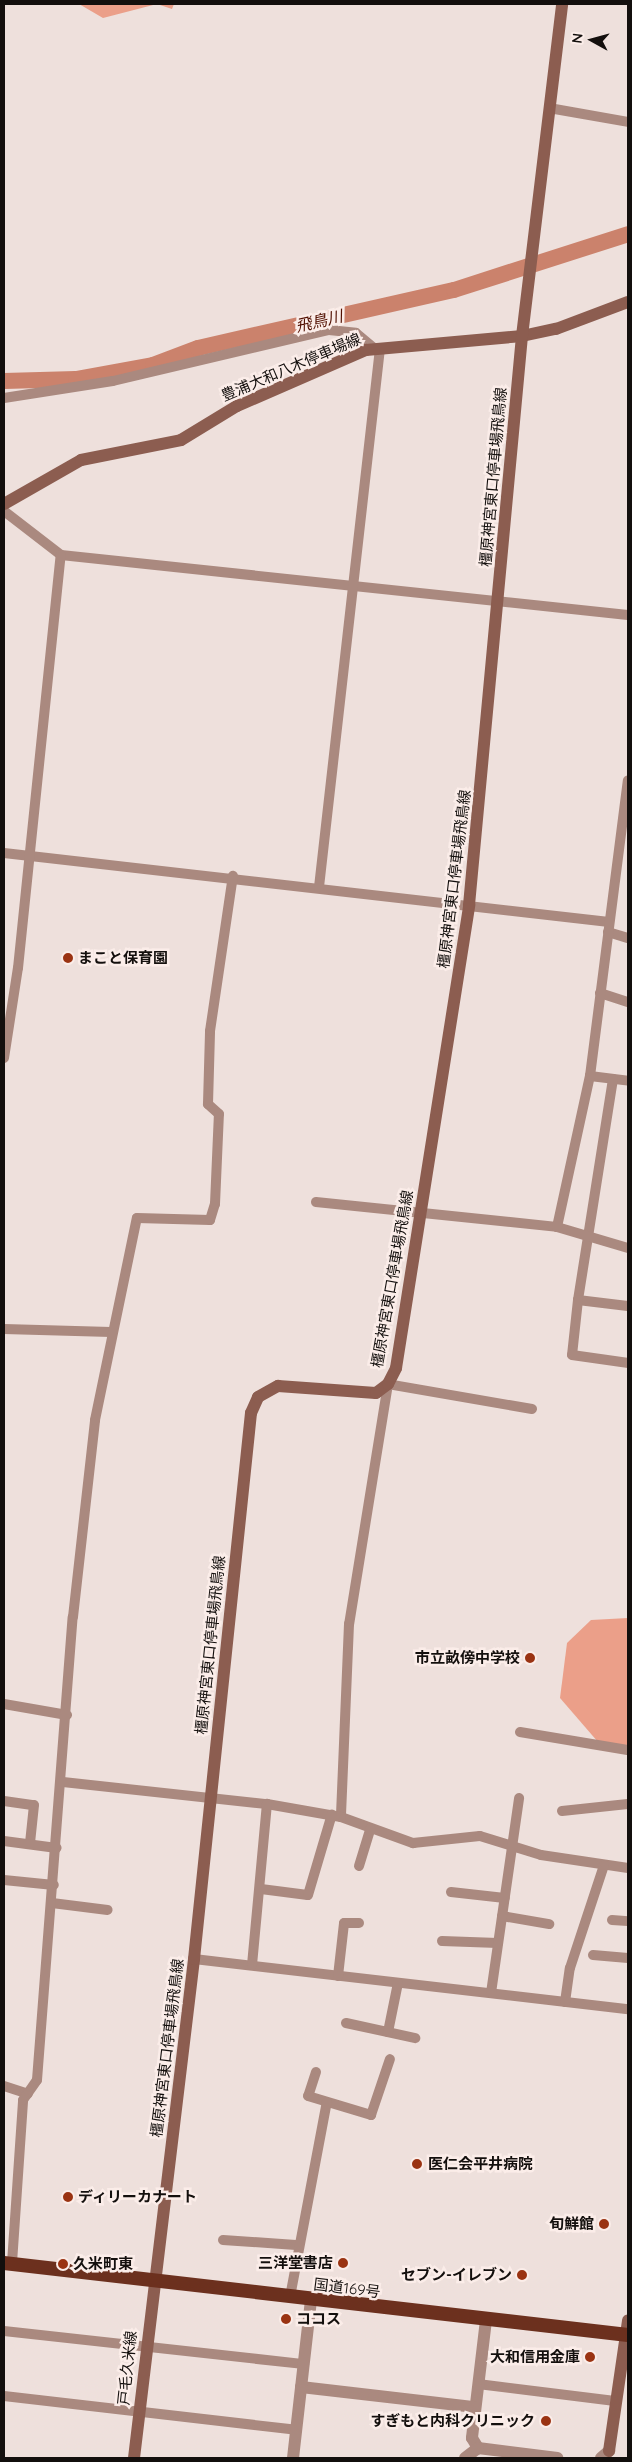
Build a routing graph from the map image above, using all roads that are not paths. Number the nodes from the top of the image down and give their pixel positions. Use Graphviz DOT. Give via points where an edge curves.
graph roads {
  1 [pos="562,4"];
  2 [pos="549,108"];
  3 [pos="628,122"];
  4 [pos="628,302"];
  5 [pos="522,336"];
  6 [pos="377,348"];
  7 [pos="4,398"];
  8 [pos="4,504"];
  9 [pos="4,511"];
  10 [pos="61,555"];
  11 [pos="355,586"];
  12 [pos="498,601"];
  13 [pos="628,615"];
  14 [pos="628,780"];
  15 [pos="4,853"];
  16 [pos="29,855"];
  17 [pos="233,876"];
  18 [pos="319,887"];
  19 [pos="469,905"];
  20 [pos="609,927"];
  21 [pos="628,938"];
  22 [pos="600,993"];
  23 [pos="628,1002"];
  24 [pos="4,1058"];
  25 [pos="590,1076"];
  26 [pos="613,1080"];
  27 [pos="628,1081"];
  28 [pos="316,1202"];
  29 [pos="420,1214"];
  30 [pos="557,1227"];
  31 [pos="588,1236"];
  32 [pos="628,1248"];
  33 [pos="578,1300"];
  34 [pos="628,1306"];
  35 [pos="4,1329"];
  36 [pos="111,1332"];
  37 [pos="628,1363"];
  38 [pos="388,1384"];
  39 [pos="532,1409"];
  40 [pos="4,1704"];
  41 [pos="67,1715"];
  42 [pos="520,1732"];
  43 [pos="628,1750"];
  44 [pos="63,1782"];
  45 [pos="519,1798"];
  46 [pos="211,1799"];
  47 [pos="4,1801"];
  48 [pos="267,1804"];
  49 [pos="628,1804"];
  50 [pos="562,1811"];
  51 [pos="336,1816"];
  52 [pos="370,1828"];
  53 [pos="4,1841"];
  54 [pos="30,1844"];
  55 [pos="513,1845"];
  56 [pos="57,1848"];
  57 [pos="604,1865"];
  58 [pos="359,1866"];
  59 [pos="628,1868"];
  60 [pos="4,1880"];
  61 [pos="54,1885"];
  62 [pos="261,1889"];
  63 [pos="451,1892"];
  64 [pos="505,1898"];
  65 [pos="52,1903"];
  66 [pos="108,1910"];
  67 [pos="502,1916"];
  68 [pos="612,1920"];
  69 [pos="628,1921"];
  70 [pos="360,1924"];
  71 [pos="549,1924"];
  72 [pos="442,1940"];
  73 [pos="498,1943"];
  74 [pos="593,1954"];
  75 [pos="628,1958"];
  76 [pos="194,1959"];
  77 [pos="252,1965"];
  78 [pos="338,1976"];
  79 [pos="398,1983"];
  80 [pos="491,1993"];
  81 [pos="565,2002"];
  82 [pos="628,2009"];
  83 [pos="346,2023"];
  84 [pos="388,2032"];
  85 [pos="415,2038"];
  86 [pos="390,2059"];
  87 [pos="316,2072"];
  88 [pos="4,2086"];
  89 [pos="28,2094"];
  90 [pos="327,2102"];
  91 [pos="224,2240"];
  92 [pos="296,2245"];
  93 [pos="6,2265"];
  94 [pos="153,2281"];
  95 [pos="290,2297"];
  96 [pos="311,2300"];
  97 [pos="486,2320"];
  98 [pos="628,2320"];
  99 [pos="4,2331"];
  100 [pos="626,2334"];
  101 [pos="146,2346"];
  102 [pos="304,2364"];
  103 [pos="478,2384"];
  104 [pos="301,2387"];
  105 [pos="4,2396"];
  106 [pos="615,2400"];
  107 [pos="475,2407"];
  108 [pos="139,2412"];
  109 [pos="296,2430"];
  110 [pos="478,2448"];
  111 [pos="606,2456"];
  112 [pos="134,2458"];
  113 [pos="293,2458"];
  114 [pos="464,2458"];
  115 [pos="557,2458"];
  1 -- 2 [label="main road, 橿原神宮東口停車場飛鳥線"];
  2 -- 3 [label="street"];
  2 -- 5 [label="main road, 橿原神宮東口停車場飛鳥線"];
  4 -- 5 [label="main road" via="556,329"];
  5 -- 6 [label="main road, 豊浦大和八木停車場線"];
  5 -- 12 [label="main road, 橿原神宮東口停車場飛鳥線"];
  6 -- 7 [label="street" via="356,333 329,330 113,381"];
  6 -- 8 [label="main road, 豊浦大和八木停車場線" via="237,406 181,440 81,460"];
  6 -- 11 [label="street"];
  9 -- 10 [label="street"];
  10 -- 11 [label="street"];
  10 -- 16 [label="street"];
  11 -- 12 [label="street"];
  11 -- 18 [label="street"];
  12 -- 13 [label="street"];
  12 -- 19 [label="main road, 橿原神宮東口停車場飛鳥線"];
  14 -- 20 [label="street"];
  15 -- 16 [label="street"];
  16 -- 17 [label="street"];
  16 -- 24 [label="street"];
  17 -- 18 [label="street"];
  17 -- 36 [label="street" via="210,1030 208,1104 219,1114 215,1204 210,1220 137,1218"];
  18 -- 19 [label="street"];
  19 -- 20 [label="street"];
  19 -- 29 [label="main road, 橿原神宮東口停車場飛鳥線"];
  20 -- 21 [label="street"];
  20 -- 22 [label="street"];
  22 -- 23 [label="street"];
  22 -- 25 [label="street"];
  25 -- 26 [label="street"];
  25 -- 30 [label="street"];
  26 -- 27 [label="street"];
  26 -- 31 [label="street"];
  28 -- 29 [label="street"];
  29 -- 30 [label="street"];
  29 -- 38 [label="main road, 橿原神宮東口停車場飛鳥線" via="396,1368"];
  30 -- 31 [label="street"];
  31 -- 32 [label="street"];
  31 -- 33 [label="street"];
  33 -- 34 [label="street"];
  33 -- 37 [label="street" via="572,1355"];
  35 -- 36 [label="street"];
  36 -- 41 [label="street" via="83,1521"];
  38 -- 39 [label="street"];
  38 -- 46 [label="main road, 橿原神宮東口停車場飛鳥線" via="376,1393 359,1395 278,1386 262,1393 252,1407"];
  38 -- 51 [label="street" via="349,1624"];
  40 -- 41 [label="street"];
  41 -- 44 [label="street"];
  42 -- 43 [label="street"];
  44 -- 46 [label="street"];
  44 -- 56 [label="street"];
  45 -- 55 [label="street"];
  46 -- 48 [label="street"];
  46 -- 76 [label="main road, 橿原神宮東口停車場飛鳥線"];
  47 -- 54 [label="street" via="34,1805"];
  48 -- 51 [label="street"];
  48 -- 62 [label="street"];
  49 -- 50 [label="street"];
  51 -- 52 [label="street"];
  51 -- 62 [label="street" via="308,1895"];
  52 -- 55 [label="street" via="413,1843 480,1836"];
  52 -- 58 [label="street"];
  53 -- 54 [label="street"];
  54 -- 56 [label="street"];
  55 -- 57 [label="street" via="541,1855"];
  55 -- 64 [label="street"];
  56 -- 61 [label="street"];
  57 -- 59 [label="street"];
  57 -- 81 [label="street" via="570,1968"];
  60 -- 61 [label="street"];
  61 -- 65 [label="street"];
  62 -- 77 [label="street"];
  63 -- 64 [label="street"];
  64 -- 67 [label="street"];
  65 -- 66 [label="street"];
  65 -- 89 [label="street" via="37,2080"];
  67 -- 71 [label="street"];
  67 -- 73 [label="street"];
  68 -- 69 [label="street"];
  70 -- 78 [label="street" via="344,1923"];
  72 -- 73 [label="street"];
  73 -- 80 [label="street"];
  74 -- 75 [label="street"];
  76 -- 77 [label="street"];
  76 -- 94 [label="main road, 橿原神宮東口停車場飛鳥線"];
  77 -- 78 [label="street"];
  78 -- 79 [label="street"];
  79 -- 80 [label="street"];
  79 -- 84 [label="street"];
  80 -- 81 [label="street"];
  81 -- 82 [label="street"];
  83 -- 84 [label="street"];
  84 -- 85 [label="street"];
  86 -- 90 [label="street" via="371,2115"];
  87 -- 90 [label="street" via="308,2096"];
  88 -- 89 [label="street"];
  89 -- 93 [label="street" via="23,2100"];
  90 -- 92 [label="street" via="314,2184"];
  91 -- 92 [label="street"];
  92 -- 95 [label="street"];
  93 -- 94 [label="highway, 国道169号"];
  94 -- 95 [label="highway, 国道169号"];
  94 -- 101 [label="main road, 戸毛久米線"];
  95 -- 96 [label="highway, 国道169号"];
  96 -- 97 [label="highway, 国道169号"];
  96 -- 102 [label="street"];
  97 -- 100 [label="highway, 国道169号"];
  97 -- 103 [label="street"];
  98 -- 100 [label="main road"];
  99 -- 101 [label="street"];
  100 -- 106 [label="main road"];
  101 -- 102 [label="street"];
  101 -- 108 [label="main road, 戸毛久米線"];
  102 -- 104 [label="street"];
  103 -- 106 [label="street"];
  103 -- 107 [label="street"];
  104 -- 107 [label="street"];
  104 -- 109 [label="street"];
  105 -- 108 [label="street"];
  106 -- 111 [label="main road"];
  107 -- 110 [label="street" via="472,2438"];
  108 -- 109 [label="street"];
  108 -- 112 [label="main road, 戸毛久米線"];
  109 -- 113 [label="street"];
  110 -- 114 [label="street"];
  110 -- 115 [label="street"];
}
